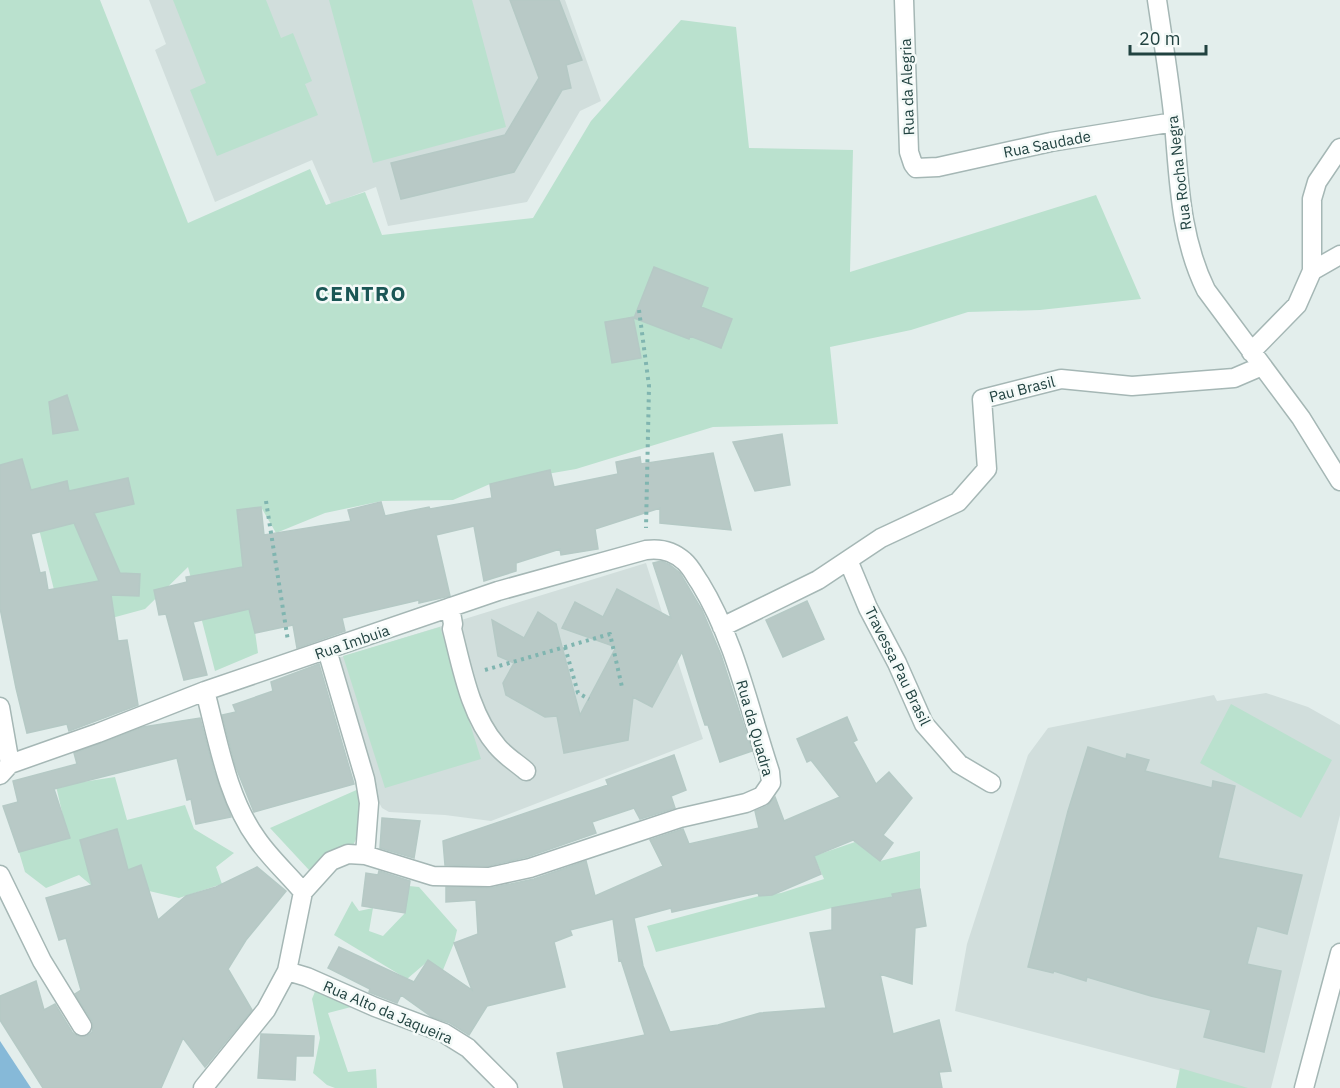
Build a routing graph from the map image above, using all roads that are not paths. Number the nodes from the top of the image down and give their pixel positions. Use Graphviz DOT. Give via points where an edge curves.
graph roads {
  1 [pos="904,0"];
  2 [pos="1157,0"];
  3 [pos="1174,122"];
  4 [pos="1340,148"];
  5 [pos="920,169"];
  6 [pos="1340,255"];
  7 [pos="1312,270"];
  8 [pos="1257,359"];
  9 [pos="1340,481"];
  10 [pos="848,560"];
  11 [pos="498,591"];
  12 [pos="450,607"];
  13 [pos="722,627"];
  14 [pos="327,650"];
  15 [pos="205,691"];
  16 [pos="0,707"];
  17 [pos="5,769"];
  18 [pos="526,771"];
  19 [pos="991,783"];
  20 [pos="365,855"];
  21 [pos="0,875"];
  22 [pos="303,892"];
  23 [pos="1340,953"];
  24 [pos="287,971"];
  25 [pos="82,1026"];
  26 [pos="203,1088"];
  27 [pos="508,1088"];
  28 [pos="1304,1088"];
  1 -- 5 [label="street, Rua da Alegria" via="909,152 913,164"];
  2 -- 3 [label="street, Rua Rocha Negra"];
  3 -- 5 [label="street, Rua Saudade"];
  3 -- 8 [label="street, Rua Rocha Negra" via="1179,189 1188,246 1196,269 1206,290"];
  4 -- 7 [label="street" via="1317,182 1312,199"];
  6 -- 7 [label="street"];
  7 -- 8 [label="street" via="1297,305"];
  8 -- 9 [label="street, Rua Rocha Negra"];
  8 -- 10 [label="street, Pau Brasil" via="1234,378 1132,386 1061,378 982,399 987,469 958,502 881,538"];
  10 -- 13 [label="street, Pau Brasil" via="818,580"];
  10 -- 19 [label="street, Travessa Pau Brasil" via="924,724 959,764"];
  11 -- 12 [label="street, Rua Imbuia"];
  11 -- 13 [label="street, Rua da Quadra" via="646,550 668,551 687,563"];
  12 -- 14 [label="street, Rua Imbuia"];
  12 -- 18 [label="street" via="464,676 481,722 498,747"];
  13 -- 20 [label="street, Rua da Quadra" via="770,772 771,783 762,796 680,818 530,868 489,877 433,876"];
  14 -- 15 [label="street, Rua Imbuia"];
  14 -- 20 [label="street" via="365,779 369,803"];
  15 -- 17 [label="street, Rua Imbuia"];
  15 -- 22 [label="street" via="240,809 257,839"];
  16 -- 17 [label="street"];
  20 -- 22 [label="street" via="331,861"];
  21 -- 25 [label="street" via="42,961"];
  22 -- 24 [label="street"];
  23 -- 28 [label="street"];
  24 -- 26 [label="street" via="266,1010"];
  24 -- 27 [label="street, Rua Alto da Jaqueira" via="444,1033 468,1048"];
}
